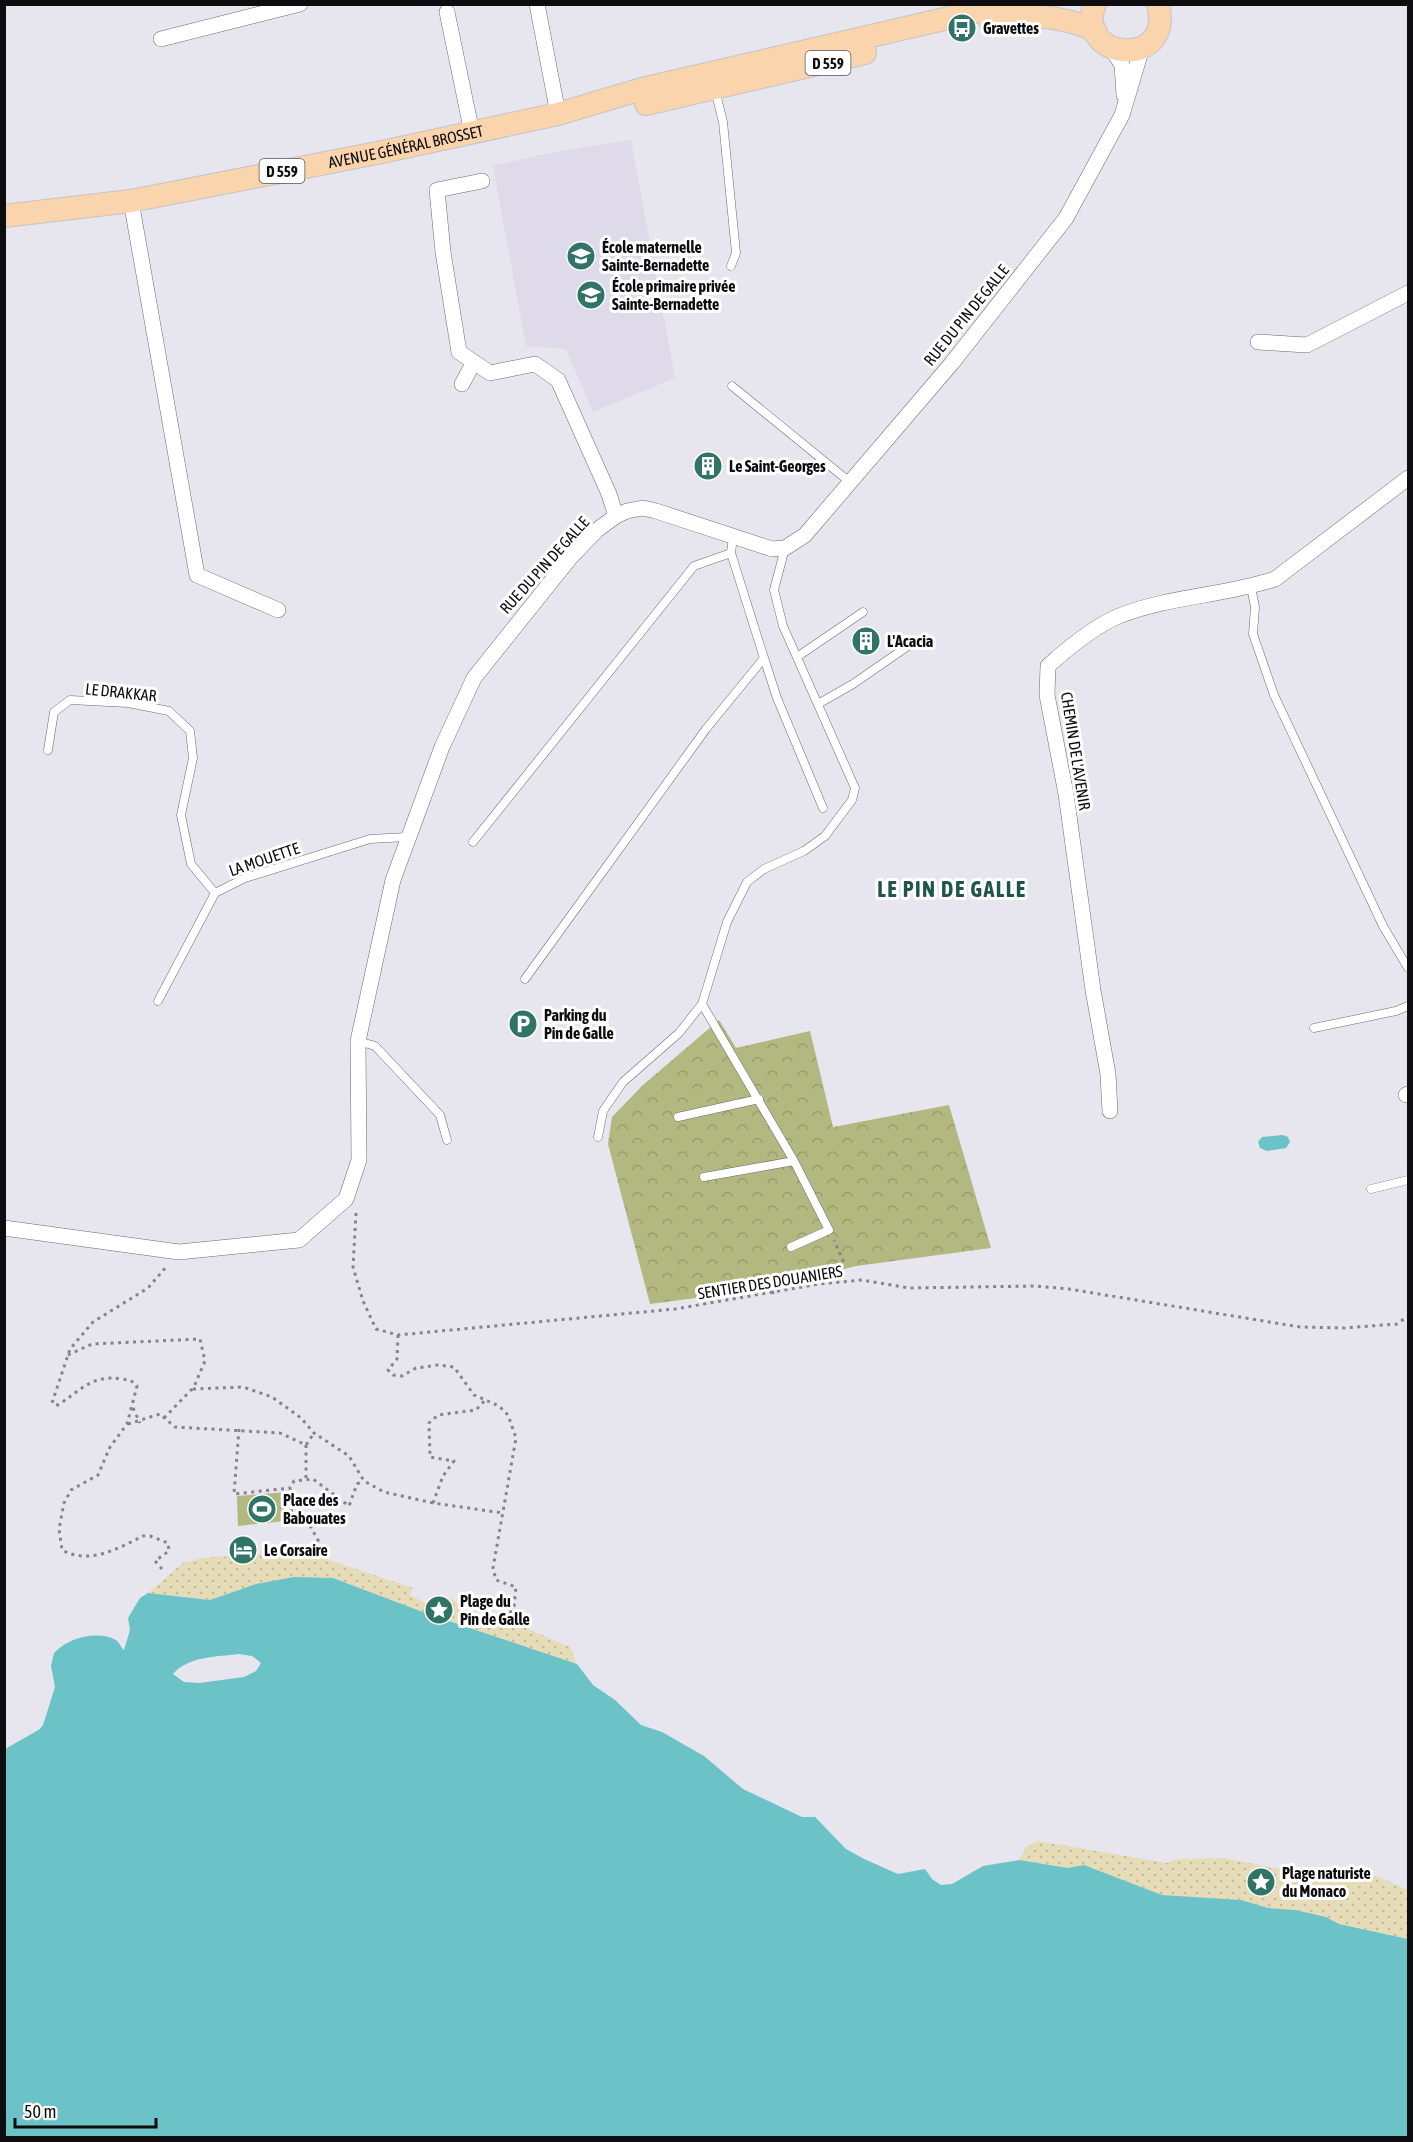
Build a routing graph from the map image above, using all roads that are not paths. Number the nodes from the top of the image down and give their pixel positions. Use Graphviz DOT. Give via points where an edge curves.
graph roads {
  1 [pos="300,4"];
  2 [pos="1009,4"];
  3 [pos="1095,4"];
  4 [pos="1174,4"];
  5 [pos="540,5"];
  6 [pos="447,12"];
  7 [pos="1159,14"];
  8 [pos="1095,30"];
  9 [pos="161,39"];
  10 [pos="1142,48"];
  11 [pos="1112,49"];
  12 [pos="786,56"];
  13 [pos="715,89"];
  14 [pos="558,114"];
  15 [pos="1122,115"];
  16 [pos="472,133"];
  17 [pos="482,181"];
  18 [pos="131,201"];
  19 [pos="4,216"];
  20 [pos="731,266"];
  21 [pos="1408,293"];
  22 [pos="1258,342"];
  23 [pos="474,362"];
  24 [pos="462,384"];
  25 [pos="732,386"];
  26 [pos="1408,478"];
  27 [pos="851,483"];
  28 [pos="616,516"];
  29 [pos="733,537"];
  30 [pos="785,548"];
  31 [pos="732,554"];
  32 [pos="1251,587"];
  33 [pos="278,610"];
  34 [pos="863,612"];
  35 [pos="908,646"];
  36 [pos="797,657"];
  37 [pos="764,658"];
  38 [pos="818,704"];
  39 [pos="48,750"];
  40 [pos="823,808"];
  41 [pos="407,837"];
  42 [pos="473,842"];
  43 [pos="215,893"];
  44 [pos="1408,968"];
  45 [pos="525,979"];
  46 [pos="159,1001"];
  47 [pos="702,1004"];
  48 [pos="1408,1006"];
  49 [pos="1314,1028"];
  50 [pos="358,1041"];
  51 [pos="759,1099"];
  52 [pos="1110,1110"];
  53 [pos="678,1118"];
  54 [pos="598,1137"];
  55 [pos="447,1140"];
  56 [pos="794,1161"];
  57 [pos="704,1177"];
  58 [pos="1408,1180"];
  59 [pos="1371,1189"];
  60 [pos="4,1228"];
  61 [pos="791,1247"];
  1 -- 9 [label="street"];
  2 -- 12 [label="main road, AVENUE GÉNÉRAL BROSSET / D 559"];
  3 -- 8 [label="main road"];
  4 -- 7 [label="main road"];
  5 -- 14 [label="street"];
  6 -- 16 [label="street"];
  7 -- 10 [label="main road" via="1157,34"];
  8 -- 11 [label="main road"];
  8 -- 13 [label="main road, AVENUE GÉNÉRAL BROSSET / D 559" via="1067,19 1045,16 998,20"];
  10 -- 11 [label="main road" via="1122,52"];
  10 -- 15 [label="street, RUE DU PIN DE GALLE"];
  11 -- 15 [label="street, RUE DU PIN DE GALLE" via="1122,65"];
  12 -- 13 [label="lane" via="720,80"];
  12 -- 14 [label="main road, AVENUE GÉNÉRAL BROSSET / D 559" via="642,89"];
  13 -- 14 [label="main road, AVENUE GÉNÉRAL BROSSET / D 559" via="646,104"];
  13 -- 20 [label="lane" via="723,122 736,253"];
  14 -- 16 [label="main road, AVENUE GÉNÉRAL BROSSET / D 559"];
  15 -- 27 [label="street, RUE DU PIN DE GALLE" via="1066,218"];
  16 -- 18 [label="main road, AVENUE GÉNÉRAL BROSSET / D 559"];
  17 -- 23 [label="street" via="437,190 459,352"];
  18 -- 19 [label="main road, AVENUE GÉNÉRAL BROSSET / D 559"];
  18 -- 33 [label="street" via="197,575"];
  21 -- 22 [label="street" via="1307,345"];
  23 -- 24 [label="street"];
  23 -- 28 [label="street" via="490,373 535,364 558,380"];
  25 -- 27 [label="lane"];
  26 -- 32 [label="street, CHEMIN DE L'AVENIR" via="1275,579"];
  27 -- 30 [label="street, RUE DU PIN DE GALLE" via="805,535"];
  28 -- 29 [label="street, RUE DU PIN DE GALLE" via="627,511 656,511"];
  28 -- 41 [label="street, RUE DU PIN DE GALLE" via="570,558 474,678"];
  29 -- 30 [label="street, RUE DU PIN DE GALLE" via="765,548"];
  29 -- 31 [label="lane"];
  30 -- 36 [label="lane" via="774,590 783,626"];
  31 -- 37 [label="lane"];
  31 -- 42 [label="lane" via="694,566"];
  32 -- 44 [label="lane" via="1255,607 1253,634 1274,695 1383,926"];
  32 -- 52 [label="street, CHEMIN DE L'AVENIR" via="1151,605 1117,617 1073,644 1048,666 1047,695 1066,794"];
  34 -- 36 [label="lane"];
  35 -- 38 [label="lane"];
  36 -- 38 [label="lane"];
  37 -- 40 [label="lane"];
  37 -- 45 [label="lane" via="706,729"];
  38 -- 47 [label="lane" via="855,788 852,800 825,836 747,882 727,922"];
  39 -- 43 [label="lane, LE DRAKKAR" via="54,712 70,700 128,703 169,711 190,731 194,758 181,815 191,864"];
  41 -- 43 [label="lane, LA MOUETTE" via="370,839 245,878"];
  41 -- 50 [label="street, RUE DU PIN DE GALLE" via="393,880"];
  43 -- 46 [label="lane, LA MOUETTE"];
  47 -- 51 [label="lane"];
  47 -- 54 [label="lane" via="679,1033 623,1082 603,1111"];
  48 -- 49 [label="lane"];
  50 -- 55 [label="lane" via="375,1046 440,1114"];
  50 -- 60 [label="street, RUE DU PIN DE GALLE" via="359,1160 346,1199 299,1240 179,1252"];
  51 -- 53 [label="lane"];
  51 -- 56 [label="lane"];
  56 -- 57 [label="lane"];
  56 -- 61 [label="lane" via="829,1230"];
  58 -- 59 [label="lane"];
}
